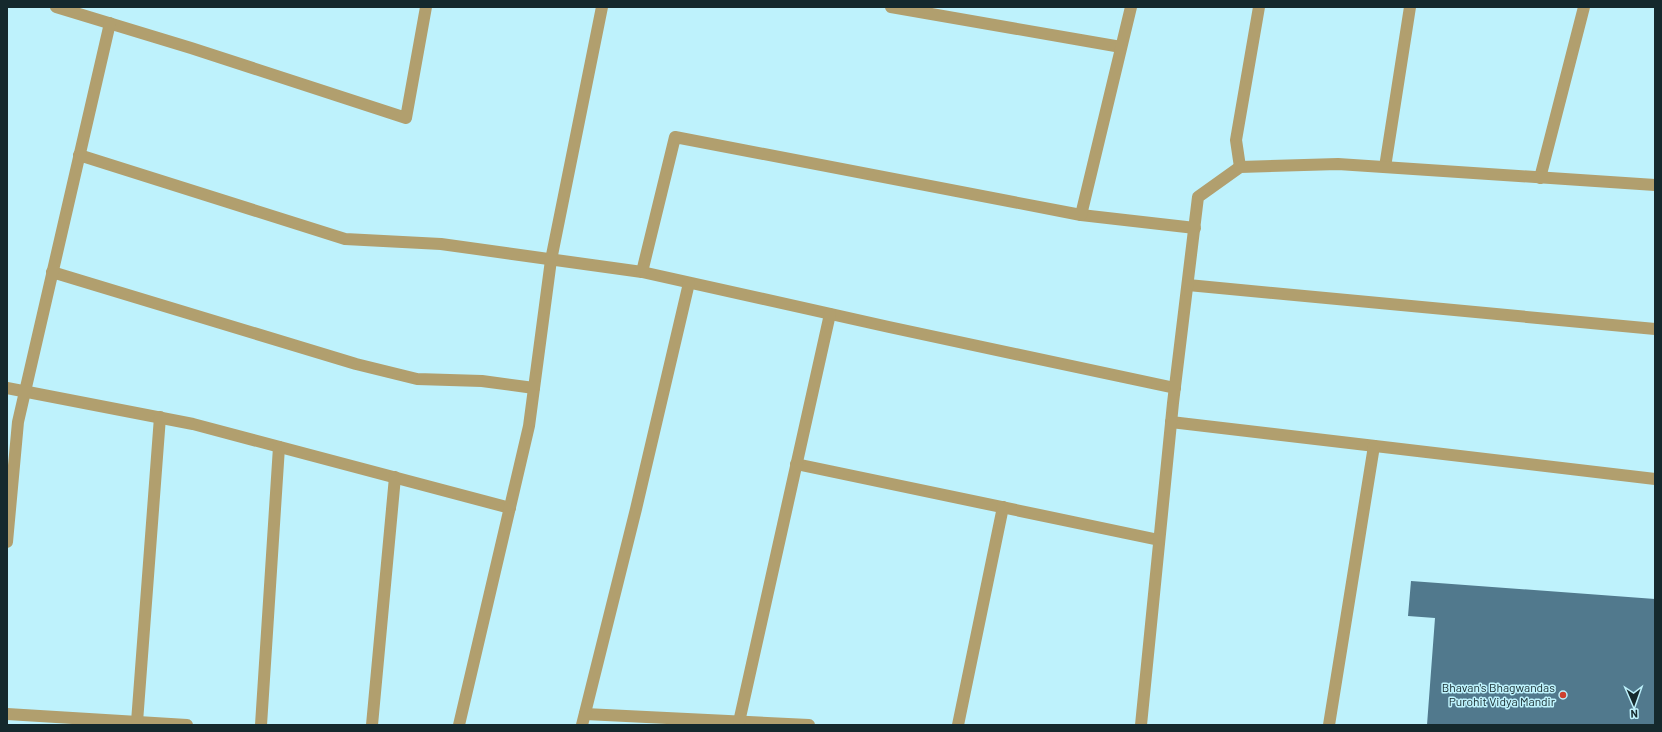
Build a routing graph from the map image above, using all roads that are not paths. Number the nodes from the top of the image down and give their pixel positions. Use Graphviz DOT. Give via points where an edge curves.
graph roads {
  1 [pos="56,7"];
  2 [pos="426,7"];
  3 [pos="602,7"];
  4 [pos="891,7"];
  5 [pos="1131,7"];
  6 [pos="1259,7"];
  7 [pos="1410,7"];
  8 [pos="1584,7"];
  9 [pos="110,23"];
  10 [pos="1122,47"];
  11 [pos="79,155"];
  12 [pos="1240,167"];
  13 [pos="1385,168"];
  14 [pos="1540,178"];
  15 [pos="1655,185"];
  16 [pos="1082,215"];
  17 [pos="1195,228"];
  18 [pos="551,260"];
  19 [pos="52,272"];
  20 [pos="642,272"];
  21 [pos="689,283"];
  22 [pos="1188,285"];
  23 [pos="830,314"];
  24 [pos="1655,329"];
  25 [pos="7,388"];
  26 [pos="534,388"];
  27 [pos="1175,388"];
  28 [pos="25,391"];
  29 [pos="160,417"];
  30 [pos="1171,422"];
  31 [pos="1374,446"];
  32 [pos="279,447"];
  33 [pos="796,464"];
  34 [pos="394,477"];
  35 [pos="1655,479"];
  36 [pos="1003,507"];
  37 [pos="510,508"];
  38 [pos="1159,540"];
  39 [pos="7,542"];
  40 [pos="7,714"];
  41 [pos="584,719"];
  42 [pos="137,722"];
  43 [pos="739,722"];
  44 [pos="187,725"];
  45 [pos="261,725"];
  46 [pos="372,725"];
  47 [pos="459,725"];
  48 [pos="809,725"];
  49 [pos="958,725"];
  50 [pos="1141,725"];
  51 [pos="1329,725"];
  1 -- 9 [label="street"];
  2 -- 9 [label="street" via="406,118"];
  3 -- 18 [label="street"];
  4 -- 10 [label="street"];
  5 -- 10 [label="street"];
  6 -- 12 [label="street" via="1236,140"];
  7 -- 13 [label="street"];
  8 -- 14 [label="street"];
  9 -- 11 [label="street"];
  10 -- 16 [label="street"];
  11 -- 18 [label="street" via="345,239 441,244"];
  11 -- 19 [label="street"];
  12 -- 13 [label="street" via="1338,164"];
  12 -- 17 [label="street" via="1198,197"];
  13 -- 14 [label="street"];
  14 -- 15 [label="street"];
  16 -- 17 [label="street"];
  16 -- 20 [label="street" via="675,137"];
  17 -- 22 [label="street"];
  18 -- 20 [label="street"];
  18 -- 26 [label="street"];
  19 -- 26 [label="street" via="356,364 417,379 482,381"];
  19 -- 28 [label="street"];
  20 -- 21 [label="street"];
  21 -- 23 [label="street"];
  21 -- 41 [label="street"];
  22 -- 24 [label="street"];
  22 -- 27 [label="street"];
  23 -- 27 [label="street"];
  23 -- 33 [label="street"];
  25 -- 28 [label="street"];
  26 -- 37 [label="street" via="529,426"];
  27 -- 30 [label="street"];
  28 -- 29 [label="street"];
  28 -- 39 [label="street" via="18,422"];
  29 -- 32 [label="street"];
  29 -- 42 [label="street"];
  30 -- 31 [label="street"];
  30 -- 38 [label="street"];
  31 -- 35 [label="street"];
  31 -- 51 [label="street"];
  32 -- 34 [label="street"];
  32 -- 45 [label="street"];
  33 -- 36 [label="street"];
  33 -- 43 [label="street"];
  34 -- 37 [label="street"];
  34 -- 46 [label="street"];
  36 -- 38 [label="street"];
  36 -- 49 [label="street"];
  37 -- 47 [label="street"];
  38 -- 50 [label="street"];
  40 -- 42 [label="street"];
  41 -- 43 [label="street"];
  42 -- 44 [label="street"];
  43 -- 48 [label="street"];
}
